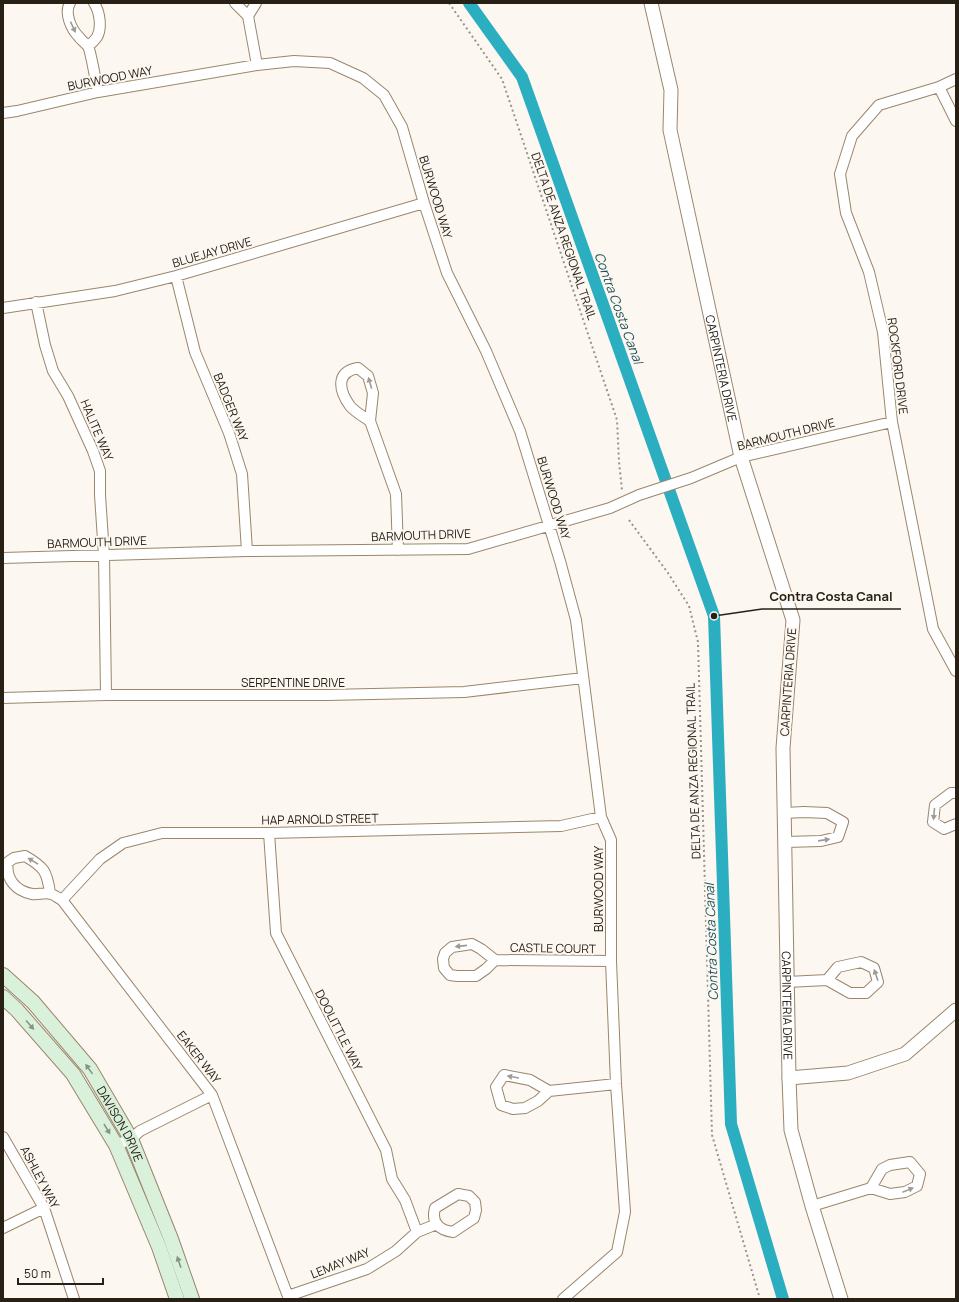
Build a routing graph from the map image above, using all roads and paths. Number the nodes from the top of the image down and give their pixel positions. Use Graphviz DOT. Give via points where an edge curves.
graph roads {
  1 [pos="70,3"];
  2 [pos="94,3"];
  3 [pos="235,3"];
  4 [pos="256,3"];
  5 [pos="449,3"];
  6 [pos="651,3"];
  7 [pos="248,16"];
  8 [pos="88,46"];
  9 [pos="257,66"];
  10 [pos="956,79"];
  11 [pos="939,87"];
  12 [pos="98,92"];
  13 [pos="3,113"];
  14 [pos="956,121"];
  15 [pos="424,204"];
  16 [pos="176,276"];
  17 [pos="36,302"];
  18 [pos="3,308"];
  19 [pos="370,421"];
  20 [pos="892,422"];
  21 [pos="741,457"];
  22 [pos="622,490"];
  23 [pos="629,520"];
  24 [pos="549,526"];
  25 [pos="398,550"];
  26 [pos="247,551"];
  27 [pos="104,555"];
  28 [pos="3,558"];
  29 [pos="956,671"];
  30 [pos="582,678"];
  31 [pos="106,695"];
  32 [pos="3,698"];
  33 [pos="956,792"];
  34 [pos="784,813"];
  35 [pos="601,817"];
  36 [pos="956,824"];
  37 [pos="269,833"];
  38 [pos="785,842"];
  39 [pos="50,893"];
  40 [pos="62,900"];
  41 [pos="495,960"];
  42 [pos="611,961"];
  43 [pos="3,975"];
  44 [pos="827,980"];
  45 [pos="787,982"];
  46 [pos="3,996"];
  47 [pos="956,1010"];
  48 [pos="789,1078"];
  49 [pos="616,1084"];
  50 [pos="549,1091"];
  51 [pos="212,1095"];
  52 [pos="3,1137"];
  53 [pos="131,1139"];
  54 [pos="116,1145"];
  55 [pos="871,1188"];
  56 [pos="812,1206"];
  57 [pos="44,1208"];
  58 [pos="437,1224"];
  59 [pos="3,1228"];
  60 [pos="417,1232"];
  61 [pos="289,1298"];
  62 [pos="74,1299"];
  63 [pos="176,1299"];
  64 [pos="192,1299"];
  65 [pos="562,1299"];
  66 [pos="760,1299"];
  67 [pos="841,1299"];
  1 -- 8 [label="street, one-way" via="68,16 71,27"];
  2 -- 8 [label="street" via="100,23 97,37"];
  3 -- 7 [label="street"];
  4 -- 7 [label="street"];
  5 -- 22 [label="path, DELTA DE ANZA REGIONAL TRAIL" via="502,79 617,420"];
  6 -- 21 [label="street, CARPINTERIA DRIVE" via="672,90 670,130"];
  7 -- 9 [label="street"];
  8 -- 12 [label="street"];
  9 -- 12 [label="street, BURWOOD WAY"];
  9 -- 15 [label="street, BURWOOD WAY" via="294,61 330,64 362,78 384,95 402,127"];
  10 -- 11 [label="street, ROCKFORD DRIVE"];
  11 -- 14 [label="street"];
  11 -- 20 [label="street, ROCKFORD DRIVE" via="879,105 852,136 840,174 846,214 869,272 883,332"];
  12 -- 13 [label="street, BURWOOD WAY"];
  15 -- 16 [label="street, BLUEJAY DRIVE"];
  15 -- 24 [label="street, BURWOOD WAY" via="448,273 486,351 520,430"];
  16 -- 17 [label="street, BLUEJAY DRIVE" via="115,291"];
  16 -- 26 [label="street, BADGER WAY" via="195,352 229,433 242,474"];
  17 -- 18 [label="street, BLUEJAY DRIVE"];
  17 -- 27 [label="street, HALITE WAY" via="53,371 74,410 100,471"];
  19 -- 19 [label="street, one-way" via="373,393 368,376 358,368 351,370 345,374 340,384 342,390 351,407"];
  19 -- 25 [label="street" via="396,494"];
  20 -- 21 [label="street, BARMOUTH DRIVE"];
  20 -- 29 [label="street, ROCKFORD DRIVE" via="933,629"];
  21 -- 24 [label="street, BARMOUTH DRIVE" via="610,508"];
  21 -- 34 [label="street, CARPINTERIA DRIVE" via="793,620 783,748"];
  23 -- 66 [label="path, DELTA DE ANZA REGIONAL TRAIL" via="689,606 698,642 712,1135"];
  24 -- 25 [label="street, BARMOUTH DRIVE" via="468,549"];
  24 -- 30 [label="street, BURWOOD WAY" via="576,620"];
  25 -- 26 [label="street, BARMOUTH DRIVE"];
  26 -- 27 [label="street, BARMOUTH DRIVE"];
  27 -- 28 [label="street, BARMOUTH DRIVE"];
  27 -- 31 [label="street, HALITE WAY"];
  30 -- 31 [label="street, SERPENTINE DRIVE" via="464,692"];
  30 -- 35 [label="street, BURWOOD WAY"];
  31 -- 32 [label="street, SERPENTINE DRIVE"];
  33 -- 36 [label="street, one-way" via="935,804 933,822 944,829"];
  34 -- 38 [label="street, CARPINTERIA DRIVE"];
  38 -- 34 [label="street, one-way" via="821,841 838,837 843,822 827,813"];
  35 -- 37 [label="street, HAP ARNOLD STREET" via="561,826"];
  35 -- 42 [label="street, BURWOOD WAY" via="611,840"];
  37 -- 40 [label="street, HAP ARNOLD STREET" via="162,833 123,843 100,860"];
  37 -- 60 [label="street, DOOLITTLE WAY" via="276,933 386,1150 392,1179 405,1200"];
  38 -- 45 [label="street, CARPINTERIA DRIVE"];
  39 -- 39 [label="street, one-way" via="48,878 40,865 25,856 8,862 10,881 21,891 33,894"];
  39 -- 40 [label="street"];
  40 -- 51 [label="street, EAKER WAY"];
  41 -- 41 [label="street, CASTLE COURT, one-way" via="472,944 452,947 443,959 444,968 450,975 457,976 476,976"];
  41 -- 42 [label="street, CASTLE COURT"];
  42 -- 49 [label="street, BURWOOD WAY"];
  53 -- 43 [label="main road, DAVISON DRIVE, one-way" via="90,1069 32,1002"];
  44 -- 44 [label="street, one-way" via="850,993 866,993 878,982 874,968 861,962 838,967"];
  44 -- 45 [label="street"];
  45 -- 48 [label="street, CARPINTERIA DRIVE"];
  46 -- 54 [label="main road, DAVISON DRIVE, one-way" via="73,1074"];
  47 -- 48 [label="street" via="905,1054 848,1073"];
  48 -- 56 [label="street, CARPINTERIA DRIVE" via="791,1130"];
  49 -- 50 [label="street"];
  49 -- 65 [label="street, BURWOOD WAY" via="625,1212 617,1252"];
  50 -- 50 [label="street, one-way" via="530,1080 504,1075 496,1087 501,1105 513,1109 525,1108"];
  51 -- 53 [label="street" via="140,1131"];
  51 -- 61 [label="street, EAKER WAY"];
  52 -- 57 [label="street, ASHLEY WAY"];
  53 -- 54 [label="street"];
  64 -- 53 [label="main road, DAVISON DRIVE, one-way"];
  54 -- 63 [label="main road, DAVISON DRIVE" via="159,1247"];
  55 -- 55 [label="street, one-way" via="890,1194 905,1192 917,1186 920,1174 910,1162 890,1165 882,1168"];
  55 -- 56 [label="street"];
  56 -- 67 [label="street, CARPINTERIA DRIVE"];
  57 -- 59 [label="street"];
  57 -- 62 [label="street, ASHLEY WAY"];
  58 -- 60 [label="street"];
  60 -- 61 [label="street, LEMAY WAY" via="396,1251 367,1269"];
}
